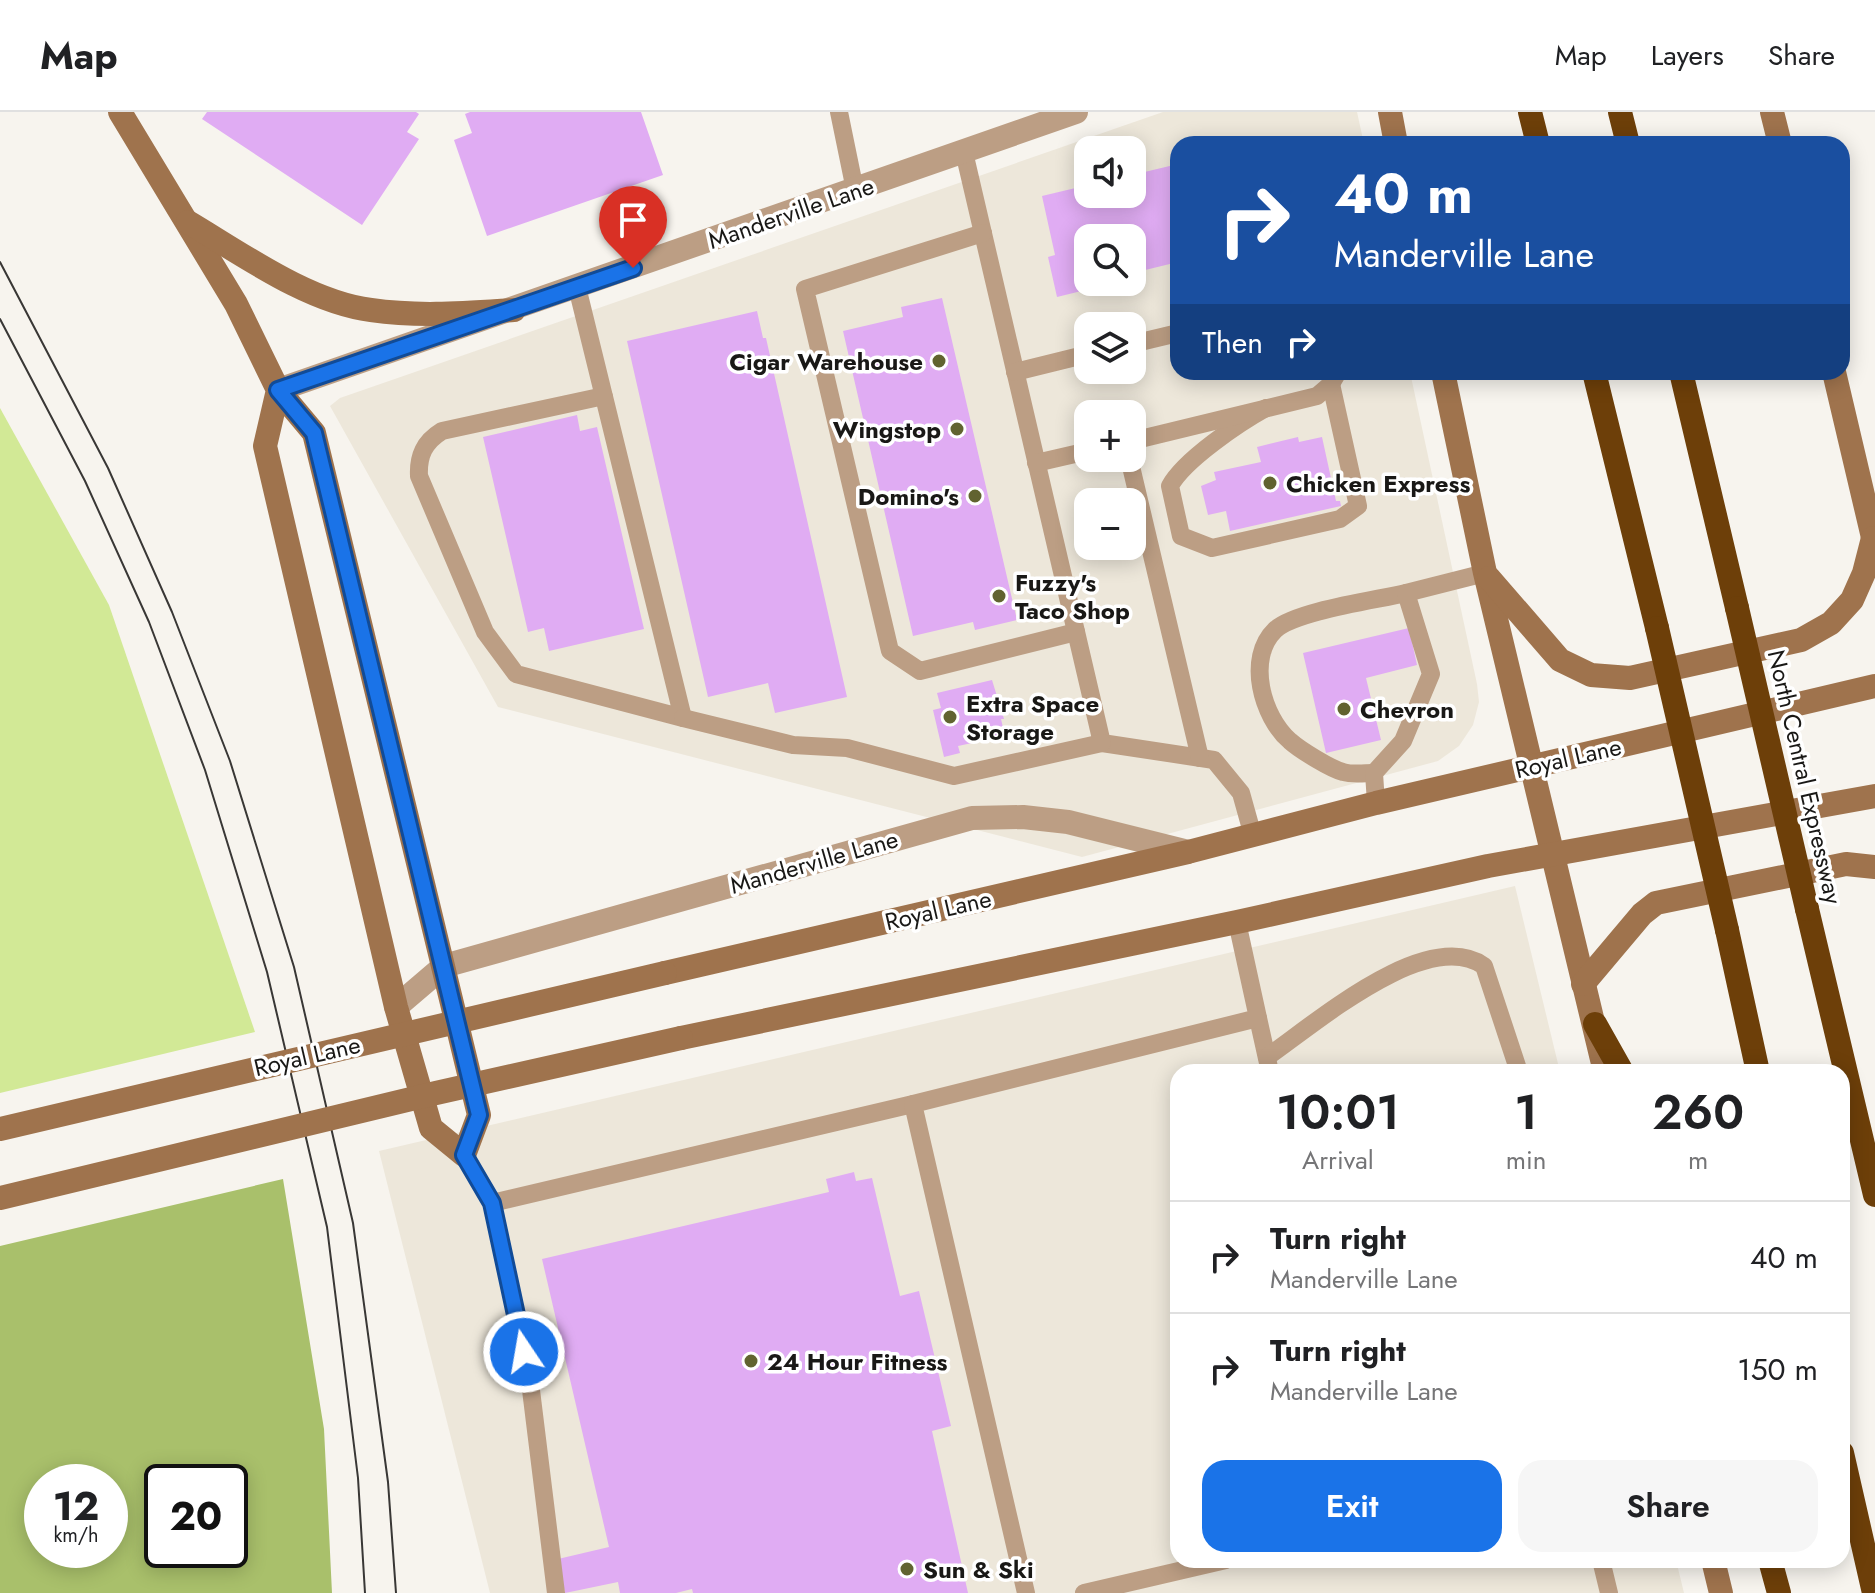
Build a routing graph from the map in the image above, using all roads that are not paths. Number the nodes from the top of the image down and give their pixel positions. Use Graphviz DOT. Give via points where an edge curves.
graph roads {
  1 [pos="120,112"];
  2 [pos="839,112"];
  3 [pos="1076,112"];
  4 [pos="1390,112"];
  5 [pos="1530,112"];
  6 [pos="1620,112"];
  7 [pos="1772,112"];
  8 [pos="1394,136"];
  9 [pos="1536,136"];
  10 [pos="1626,136"];
  11 [pos="1778,136"];
  12 [pos="964,152"];
  13 [pos="855,190"];
  14 [pos="186,221"];
  15 [pos="983,233"];
  16 [pos="577,287"];
  17 [pos="514,310"];
  18 [pos="1170,335"];
  19 [pos="1146,341"];
  20 [pos="1074,357"];
  21 [pos="1015,372"];
  22 [pos="1332,380"];
  23 [pos="1334,380"];
  24 [pos="1445,380"];
  25 [pos="1596,380"];
  26 [pos="1683,380"];
  27 [pos="1836,380"];
  28 [pos="278,390"];
  29 [pos="604,396"];
  30 [pos="1266,408"];
  31 [pos="1146,438"];
  32 [pos="1074,454"];
  33 [pos="1036,463"];
  34 [pos="1132,472"];
  35 [pos="1874,542"];
  36 [pos="1485,573"];
  37 [pos="1406,593"];
  38 [pos="1076,632"];
  39 [pos="1875,686"];
  40 [pos="683,718"];
  41 [pos="1102,743"];
  42 [pos="1200,758"];
  43 [pos="1533,766"];
  44 [pos="1374,773"];
  45 [pos="1875,796"];
  46 [pos="1376,803"];
  47 [pos="1253,836"];
  48 [pos="1188,852"];
  49 [pos="1553,855"];
  50 [pos="1875,867"];
  51 [pos="1237,922"];
  52 [pos="444,966"];
  53 [pos="1583,984"];
  54 [pos="396,1007"];
  55 [pos="1258,1018"];
  56 [pos="1595,1024"];
  57 [pos="1269,1064"];
  58 [pos="1516,1064"];
  59 [pos="1603,1064"];
  60 [pos="1618,1064"];
  61 [pos="1756,1064"];
  62 [pos="1844,1064"];
  63 [pos="1850,1090"];
  64 [pos="913,1104"];
  65 [pos="0,1129"];
  66 [pos="464,1155"];
  67 [pos="1875,1195"];
  68 [pos="0,1198"];
  69 [pos="492,1203"];
  70 [pos="1850,1488"];
  71 [pos="1192,1568"];
  72 [pos="1603,1568"];
  73 [pos="1715,1568"];
  74 [pos="1772,1568"];
  75 [pos="556,1593"];
  76 [pos="1026,1593"];
  77 [pos="1084,1593"];
  78 [pos="1609,1593"];
  79 [pos="1721,1593"];
  80 [pos="1779,1593"];
  81 [pos="1874,1593"];
  1 -- 14 [label="main road"];
  2 -- 13 [label="lane"];
  3 -- 12 [label="street, Manderville Lane"];
  4 -- 8 [label="main road"];
  5 -- 9 [label="highway"];
  6 -- 10 [label="highway"];
  7 -- 11 [label="main road"];
  12 -- 13 [label="street, Manderville Lane"];
  12 -- 15 [label="lane"];
  13 -- 16 [label="street, Manderville Lane"];
  14 -- 17 [label="main road" via="278,276 368,310 438,315"];
  14 -- 28 [label="main road" via="236,304"];
  15 -- 21 [label="lane"];
  15 -- 38 [label="lane" via="805,289 890,651 920,671"];
  16 -- 17 [label="street, Manderville Lane"];
  16 -- 29 [label="lane"];
  17 -- 28 [label="street, Manderville Lane"];
  18 -- 19 [label="lane"];
  20 -- 21 [label="lane"];
  21 -- 33 [label="lane"];
  22 -- 30 [label="lane" via="1317,396"];
  23 -- 30 [label="lane" via="1358,506 1340,519 1212,548 1181,536 1170,486 1178,471"];
  24 -- 36 [label="main road"];
  25 -- 61 [label="highway, bridge"];
  26 -- 62 [label="highway, North Central Expressway, bridge"];
  27 -- 35 [label="main road"];
  28 -- 52 [label="main road" via="314,433"];
  28 -- 54 [label="main road" via="265,446"];
  29 -- 40 [label="lane"];
  29 -- 40 [label="lane" via="442,431 423,449 419,476 485,632 516,674"];
  30 -- 31 [label="lane"];
  32 -- 33 [label="lane"];
  33 -- 38 [label="lane"];
  34 -- 42 [label="lane"];
  35 -- 36 [label="main road" via="1852,600 1831,623 1801,640 1630,678 1591,675 1560,660"];
  36 -- 37 [label="lane"];
  36 -- 43 [label="main road"];
  37 -- 44 [label="lane" via="1431,674 1403,741"];
  37 -- 44 [label="lane" via="1301,617 1276,629 1260,653 1264,696 1289,741 1343,772"];
  38 -- 41 [label="lane"];
  39 -- 43 [label="main road, Royal Lane"];
  40 -- 41 [label="lane" via="793,745 847,748 954,776"];
  41 -- 42 [label="lane"];
  42 -- 47 [label="lane" via="1214,760 1241,793"];
  43 -- 46 [label="main road, Royal Lane"];
  43 -- 49 [label="main road"];
  44 -- 46 [label="lane"];
  45 -- 49 [label="main road"];
  46 -- 47 [label="main road, Royal Lane"];
  47 -- 48 [label="main road, Royal Lane"];
  48 -- 52 [label="street, Manderville Lane" via="1068,822 972,818"];
  48 -- 65 [label="main road, Royal Lane, bridge"];
  49 -- 51 [label="main road"];
  49 -- 53 [label="main road"];
  50 -- 53 [label="main road" via="1846,864 1656,903"];
  51 -- 55 [label="lane"];
  51 -- 68 [label="main road, bridge" via="681,1038"];
  52 -- 54 [label="street, Manderville Lane"];
  52 -- 66 [label="main road" via="479,1115"];
  53 -- 56 [label="main road"];
  54 -- 66 [label="main road" via="431,1128"];
  55 -- 57 [label="lane"];
  55 -- 64 [label="lane"];
  56 -- 59 [label="main road"];
  56 -- 60 [label="highway"];
  57 -- 58 [label="lane" via="1392,972 1457,955 1484,966"];
  63 -- 67 [label="highway, North Central Expressway, bridge"];
  64 -- 69 [label="lane"];
  64 -- 76 [label="lane"];
  66 -- 69 [label="lane"];
  69 -- 75 [label="lane" via="530,1382"];
  70 -- 81 [label="highway"];
  71 -- 77 [label="lane"];
  72 -- 78 [label="lane"];
  73 -- 79 [label="main road"];
  74 -- 80 [label="highway"];
}
